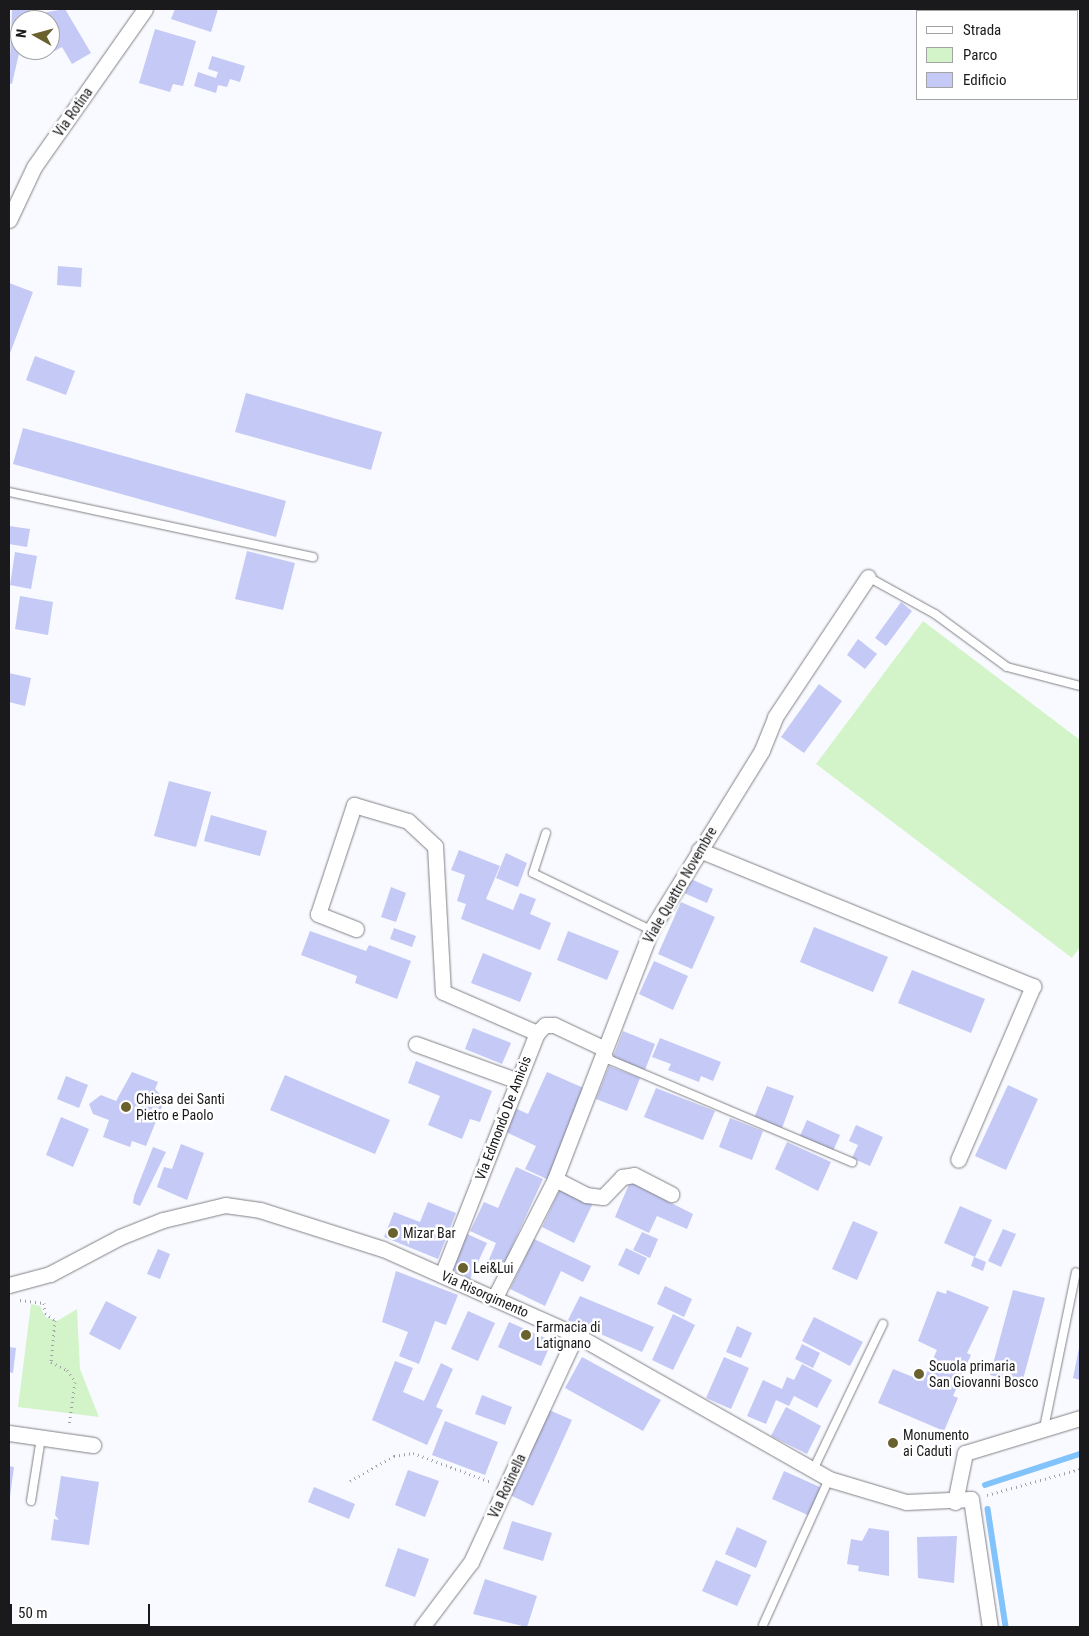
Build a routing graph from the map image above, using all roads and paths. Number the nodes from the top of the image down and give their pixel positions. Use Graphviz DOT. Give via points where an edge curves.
graph roads {
  1 [pos="145,9"];
  2 [pos="9,220"];
  3 [pos="9,492"];
  4 [pos="313,557"];
  5 [pos="868,577"];
  6 [pos="1080,686"];
  7 [pos="546,833"];
  8 [pos="699,850"];
  9 [pos="356,929"];
  10 [pos="651,930"];
  11 [pos="537,1033"];
  12 [pos="416,1044"];
  13 [pos="605,1049"];
  14 [pos="518,1081"];
  15 [pos="958,1160"];
  16 [pos="852,1162"];
  17 [pos="555,1178"];
  18 [pos="671,1194"];
  19 [pos="1076,1272"];
  20 [pos="442,1275"];
  21 [pos="9,1284"];
  22 [pos="495,1297"];
  23 [pos="9,1299"];
  24 [pos="883,1324"];
  25 [pos="576,1335"];
  26 [pos="1080,1418"];
  27 [pos="1044,1428"];
  28 [pos="9,1433"];
  29 [pos="40,1438"];
  30 [pos="68,1441"];
  31 [pos="93,1445"];
  32 [pos="1080,1469"];
  33 [pos="813,1470"];
  34 [pos="829,1479"];
  35 [pos="350,1481"];
  36 [pos="506,1488"];
  37 [pos="972,1499"];
  38 [pos="32,1501"];
  39 [pos="955,1502"];
  40 [pos="763,1625"];
  41 [pos="422,1627"];
  42 [pos="990,1627"];
  1 -- 2 [label="street, Via Rotina" via="34,167"];
  3 -- 4 [label="lane"];
  5 -- 6 [label="lane" via="897,589 1007,667"];
  5 -- 8 [label="street, Viale Quattro Novembre" via="775,718 762,750"];
  7 -- 10 [label="lane" via="533,873"];
  8 -- 10 [label="street, Viale Quattro Novembre"];
  8 -- 15 [label="street" via="1032,986"];
  9 -- 11 [label="street" via="318,914 354,805 408,821 435,846 443,992"];
  10 -- 13 [label="street, Viale Quattro Novembre"];
  11 -- 13 [label="street" via="545,1025 554,1025"];
  11 -- 14 [label="street, Via Edmondo De Amicis"];
  12 -- 14 [label="street"];
  13 -- 16 [label="lane" via="610,1060"];
  13 -- 17 [label="street, Viale Quattro Novembre"];
  14 -- 20 [label="street, Via Edmondo De Amicis"];
  17 -- 18 [label="street" via="586,1195 603,1197 622,1177 634,1175"];
  17 -- 22 [label="street, Viale Quattro Novembre"];
  19 -- 27 [label="lane"];
  20 -- 21 [label="street, Via Risorgimento" via="383,1249 260,1210 226,1206 162,1220 50,1274"];
  20 -- 22 [label="street, Via Risorgimento"];
  22 -- 25 [label="street, Via Risorgimento"];
  23 -- 30 [label="path" via="44,1303 45,1313 55,1320 51,1362 67,1370 75,1382"];
  24 -- 33 [label="lane"];
  25 -- 33 [label="street, Via Risorgimento"];
  25 -- 36 [label="street, Via Rotinella"];
  26 -- 27 [label="street"];
  27 -- 39 [label="street" via="965,1453"];
  28 -- 29 [label="street"];
  29 -- 30 [label="street"];
  29 -- 38 [label="lane"];
  30 -- 31 [label="street"];
  32 -- 37 [label="path"];
  33 -- 34 [label="street, Via Risorgimento"];
  34 -- 39 [label="street, Via Risorgimento" via="906,1502"];
  34 -- 40 [label="lane"];
  35 -- 36 [label="path" via="394,1456 412,1453"];
  36 -- 41 [label="street, Via Rotinella" via="472,1562"];
  37 -- 39 [label="street, Via Risorgimento"];
  37 -- 42 [label="street"];
}
